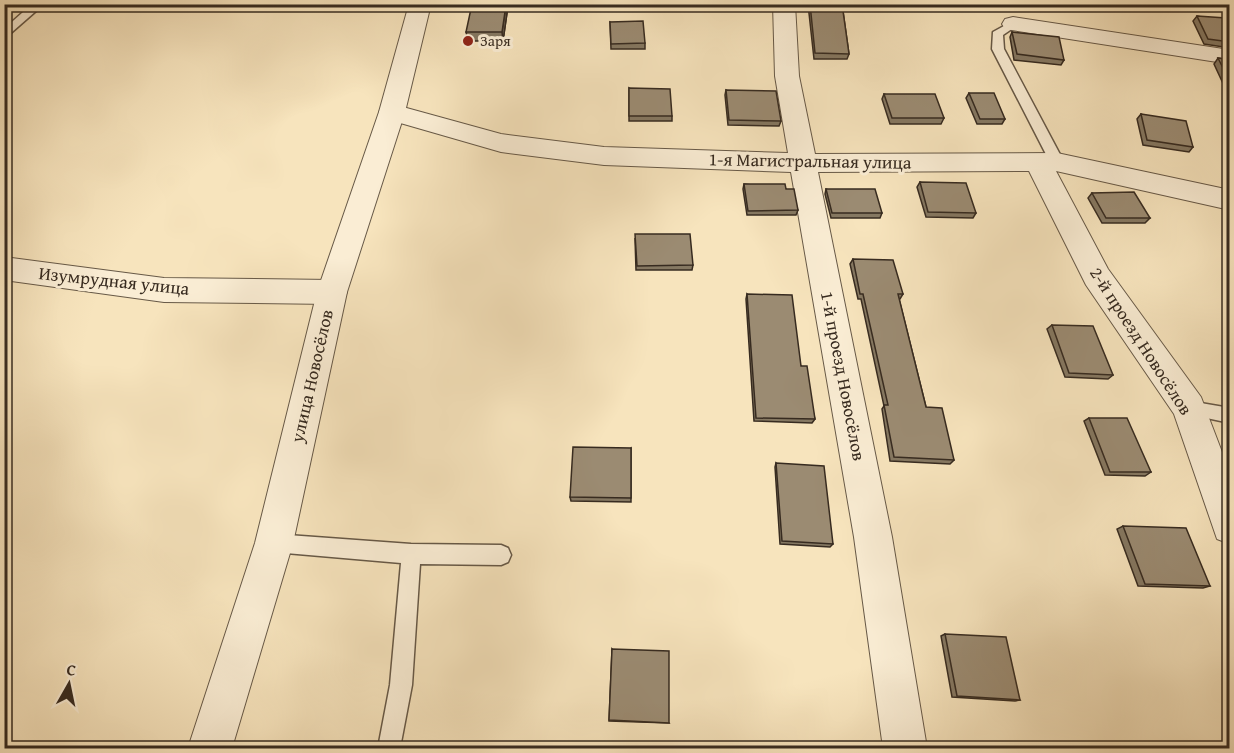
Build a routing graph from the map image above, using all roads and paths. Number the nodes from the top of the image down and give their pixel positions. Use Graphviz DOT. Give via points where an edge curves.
graph roads {
  1 [pos="39,4"];
  2 [pos="420,4"];
  3 [pos="784,4"];
  4 [pos="1013,24"];
  5 [pos="5,37"];
  6 [pos="1230,57"];
  7 [pos="392,112"];
  8 [pos="1047,162"];
  9 [pos="802,163"];
  10 [pos="1230,200"];
  11 [pos="4,268"];
  12 [pos="332,292"];
  13 [pos="1189,408"];
  14 [pos="1230,416"];
  15 [pos="1230,526"];
  16 [pos="274,543"];
  17 [pos="411,554"];
  18 [pos="501,555"];
  19 [pos="210,748"];
  20 [pos="389,748"];
  21 [pos="905,748"];
  1 -- 5 [label="lane"];
  2 -- 7 [label="street, улица Новосёлов"];
  3 -- 9 [label="street, 1-й проезд Новосёлов" via="786,76"];
  4 -- 6 [label="street"];
  4 -- 8 [label="lane" via="997,34 998,49"];
  7 -- 9 [label="street, 1-я Магистральная улица" via="512,145 604,156"];
  7 -- 12 [label="street, улица Новосёлов"];
  8 -- 9 [label="street, 1-я Магистральная улица"];
  8 -- 10 [label="street, 1-я Магистральная улица"];
  8 -- 13 [label="street, 2-й проезд Новосёлов" via="1096,277"];
  9 -- 21 [label="street, 1-й проезд Новосёлов" via="873,537"];
  11 -- 12 [label="street, Изумрудная улица" via="164,290"];
  12 -- 16 [label="street, улица Новосёлов"];
  13 -- 14 [label="lane"];
  13 -- 15 [label="street, 2-й проезд Новосёлов"];
  16 -- 17 [label="lane"];
  16 -- 19 [label="street, улица Новосёлов"];
  17 -- 18 [label="lane"];
  17 -- 20 [label="lane" via="401,685"];
}
